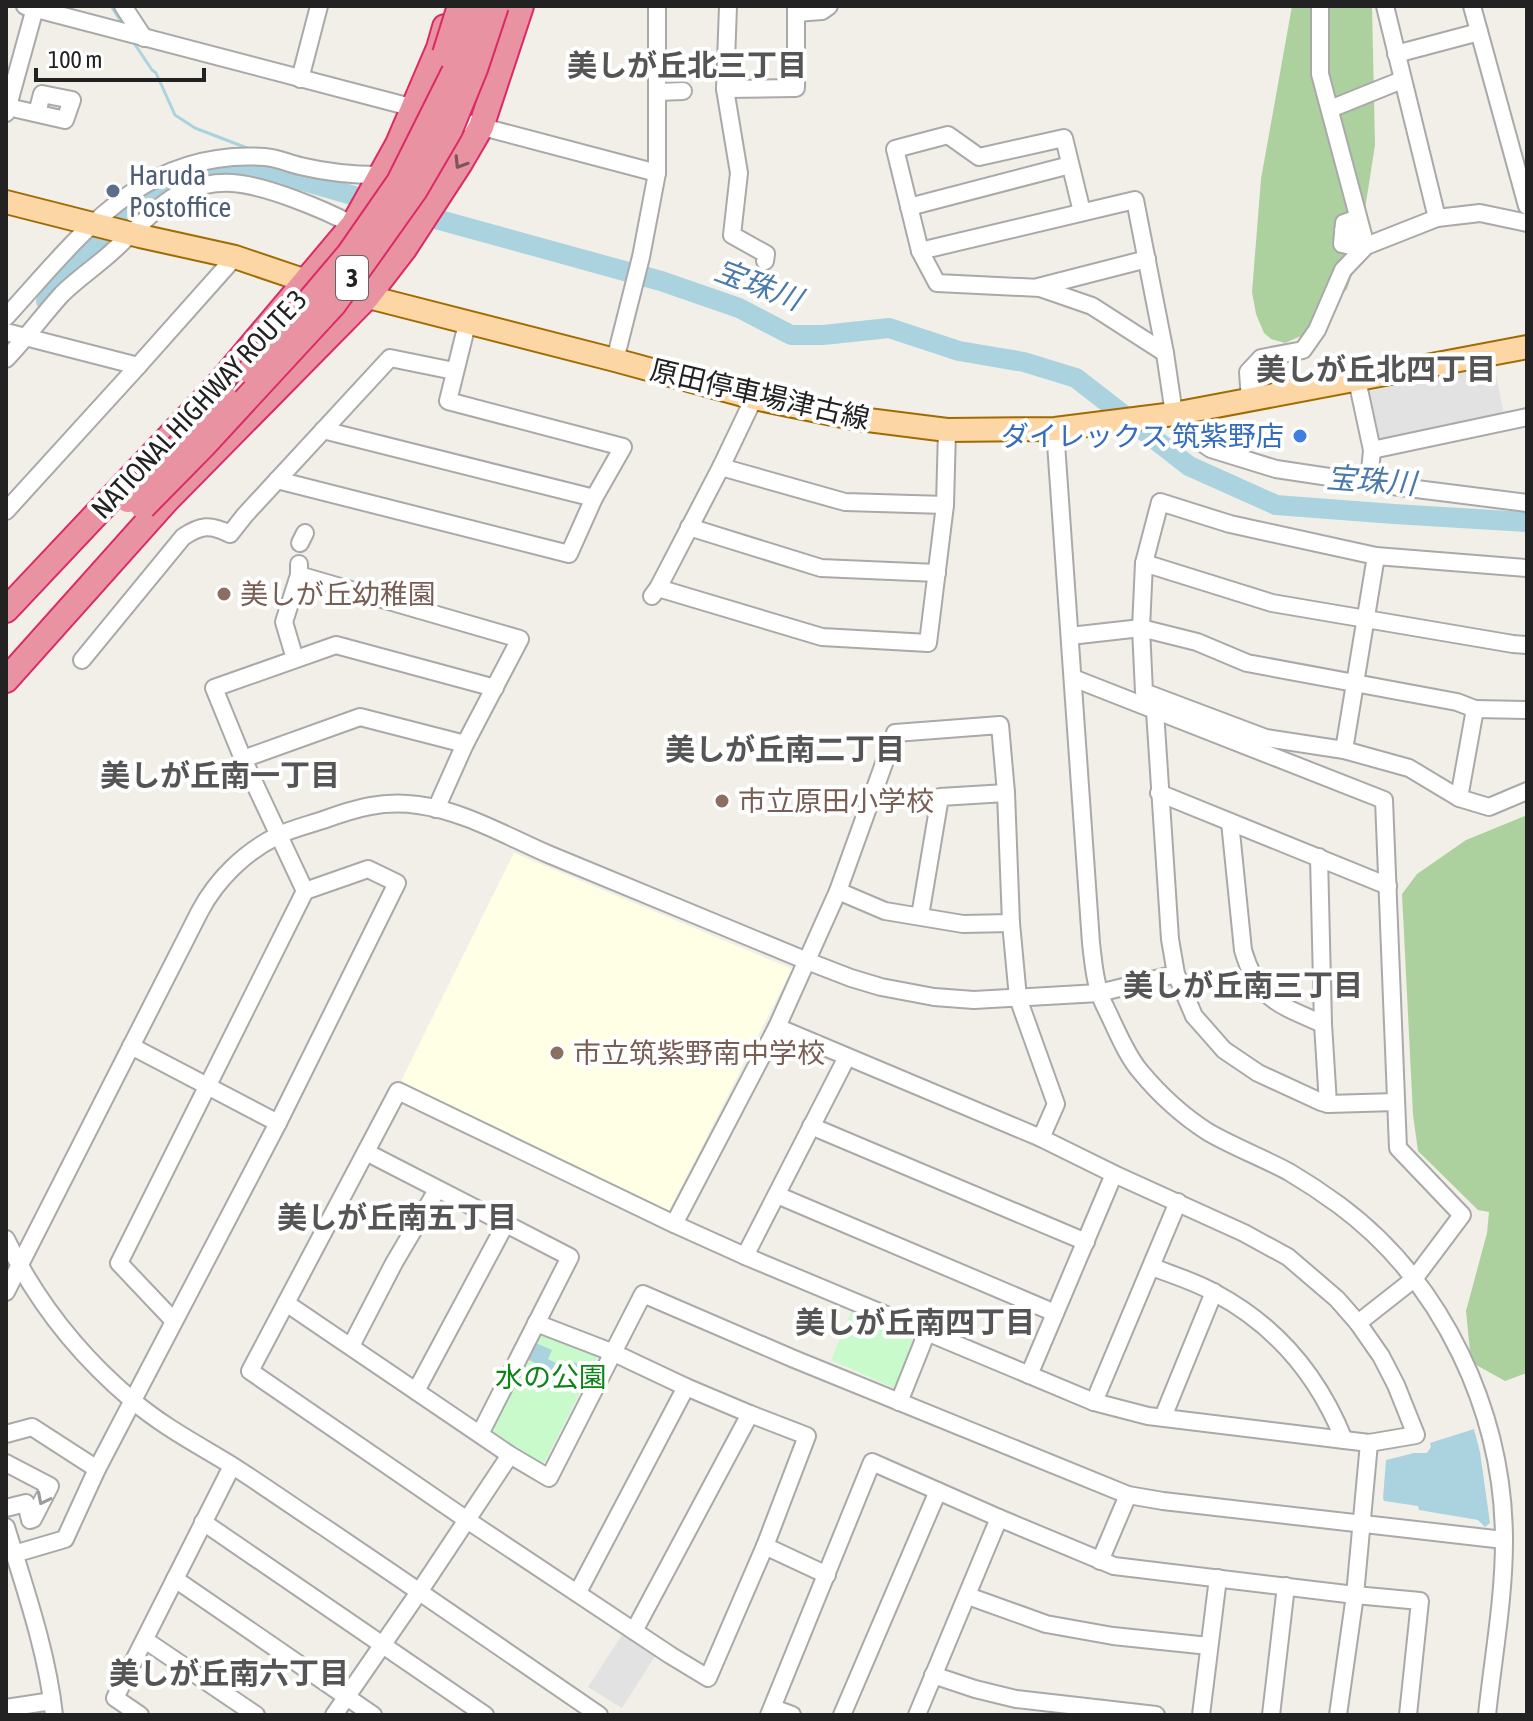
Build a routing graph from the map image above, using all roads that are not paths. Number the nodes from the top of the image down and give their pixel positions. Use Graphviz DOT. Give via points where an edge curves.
graph roads {
  1 [pos="123,6"];
  2 [pos="452,6"];
  3 [pos="460,6"];
  4 [pos="478,6"];
  5 [pos="496,6"];
  6 [pos="512,6"];
  7 [pos="521,6"];
  8 [pos="657,6"];
  9 [pos="728,6"];
  10 [pos="829,6"];
  11 [pos="1320,6"];
  12 [pos="1385,6"];
  13 [pos="1472,6"];
  14 [pos="30,7"];
  15 [pos="316,7"];
  16 [pos="796,10"];
  17 [pos="1479,32"];
  18 [pos="144,38"];
  19 [pos="1396,54"];
  20 [pos="300,79"];
  21 [pos="1402,80"];
  22 [pos="725,89"];
  23 [pos="683,91"];
  24 [pos="658,92"];
  25 [pos="8,102"];
  26 [pos="414,108"];
  27 [pos="1330,109"];
  28 [pos="37,113"];
  29 [pos="481,127"];
  30 [pos="450,130"];
  31 [pos="1070,165"];
  32 [pos="657,173"];
  33 [pos="378,179"];
  34 [pos="6,202"];
  35 [pos="1527,206"];
  36 [pos="909,207"];
  37 [pos="1082,212"];
  38 [pos="357,218"];
  39 [pos="1358,218"];
  40 [pos="1437,218"];
  41 [pos="1527,223"];
  42 [pos="91,224"];
  43 [pos="1343,230"];
  44 [pos="131,234"];
  45 [pos="1366,246"];
  46 [pos="920,251"];
  47 [pos="349,254"];
  48 [pos="235,257"];
  49 [pos="1147,259"];
  50 [pos="765,261"];
  51 [pos="306,281"];
  52 [pos="1032,288"];
  53 [pos="367,297"];
  54 [pos="6,317"];
  55 [pos="467,324"];
  56 [pos="6,332"];
  57 [pos="27,338"];
  58 [pos="1527,347"];
  59 [pos="1165,353"];
  60 [pos="6,359"];
  61 [pos="615,360"];
  62 [pos="138,366"];
  63 [pos="454,371"];
  64 [pos="1357,380"];
  65 [pos="754,398"];
  66 [pos="1250,400"];
  67 [pos="1169,414"];
  68 [pos="1527,417"];
  69 [pos="1055,429"];
  70 [pos="323,430"];
  71 [pos="947,430"];
  72 [pos="1372,450"];
  73 [pos="721,467"];
  74 [pos="277,480"];
  75 [pos="1369,483"];
  76 [pos="131,493"];
  77 [pos="594,498"];
  78 [pos="1527,503"];
  79 [pos="945,505"];
  80 [pos="6,511"];
  81 [pos="689,527"];
  82 [pos="1376,556"];
  83 [pos="1144,563"];
  84 [pos="1527,568"];
  85 [pos="937,573"];
  86 [pos="6,610"];
  87 [pos="1365,619"];
  88 [pos="6,627"];
  89 [pos="1141,628"];
  90 [pos="1070,636"];
  91 [pos="1527,645"];
  92 [pos="6,656"];
  93 [pos="295,659"];
  94 [pos="82,660"];
  95 [pos="1073,678"];
  96 [pos="6,680"];
  97 [pos="1354,683"];
  98 [pos="495,688"];
  99 [pos="1475,709"];
  100 [pos="1527,710"];
  101 [pos="1155,711"];
  102 [pos="465,744"];
  103 [pos="1344,750"];
  104 [pos="243,759"];
  105 [pos="1527,791"];
  106 [pos="1006,793"];
  107 [pos="1159,793"];
  108 [pos="1459,798"];
  109 [pos="436,809"];
  110 [pos="1230,822"];
  111 [pos="278,835"];
  112 [pos="1319,857"];
  113 [pos="1388,886"];
  114 [pos="305,891"];
  115 [pos="838,891"];
  116 [pos="920,916"];
  117 [pos="1011,923"];
  118 [pos="807,961"];
  119 [pos="1176,974"];
  120 [pos="1099,993"];
  121 [pos="1018,998"];
  122 [pos="1323,1024"];
  123 [pos="777,1027"];
  124 [pos="131,1046"];
  125 [pos="847,1057"];
  126 [pos="209,1087"];
  127 [pos="1396,1102"];
  128 [pos="1328,1104"];
  129 [pos="278,1123"];
  130 [pos="811,1126"];
  131 [pos="1041,1138"];
  132 [pos="366,1152"];
  133 [pos="1114,1174"];
  134 [pos="437,1190"];
  135 [pos="777,1195"];
  136 [pos="1178,1202"];
  137 [pos="674,1224"];
  138 [pos="505,1225"];
  139 [pos="6,1239"];
  140 [pos="1086,1242"];
  141 [pos="745,1256"];
  142 [pos="20,1266"];
  143 [pos="1152,1267"];
  144 [pos="1414,1279"];
  145 [pos="6,1292"];
  146 [pos="1214,1292"];
  147 [pos="286,1303"];
  148 [pos="1055,1313"];
  149 [pos="173,1320"];
  150 [pos="536,1323"];
  151 [pos="1358,1323"];
  152 [pos="927,1332"];
  153 [pos="351,1346"];
  154 [pos="614,1353"];
  155 [pos="1029,1375"];
  156 [pos="686,1387"];
  157 [pos="416,1391"];
  158 [pos="132,1401"];
  159 [pos="899,1402"];
  160 [pos="1094,1402"];
  161 [pos="750,1414"];
  162 [pos="1163,1417"];
  163 [pos="6,1434"];
  164 [pos="480,1434"];
  165 [pos="1344,1440"];
  166 [pos="1369,1443"];
  167 [pos="510,1455"];
  168 [pos="6,1463"];
  169 [pos="232,1466"];
  170 [pos="97,1469"];
  171 [pos="938,1491"];
  172 [pos="1128,1495"];
  173 [pos="6,1508"];
  174 [pos="999,1518"];
  175 [pos="467,1520"];
  176 [pos="203,1522"];
  177 [pos="1361,1523"];
  178 [pos="6,1527"];
  179 [pos="1504,1540"];
  180 [pos="765,1546"];
  181 [pos="14,1554"];
  182 [pos="1100,1561"];
  183 [pos="827,1575"];
  184 [pos="1218,1578"];
  185 [pos="175,1579"];
  186 [pos="1286,1586"];
  187 [pos="419,1592"];
  188 [pos="578,1592"];
  189 [pos="1355,1595"];
  190 [pos="968,1596"];
  191 [pos="634,1631"];
  192 [pos="145,1640"];
  193 [pos="383,1644"];
  194 [pos="1209,1646"];
  195 [pos="933,1675"];
  196 [pos="347,1697"];
  197 [pos="53,1708"];
  198 [pos="15,1710"];
  199 [pos="771,1711"];
  200 [pos="140,1715"];
  201 [pos="256,1715"];
  202 [pos="334,1715"];
  203 [pos="373,1715"];
  204 [pos="485,1715"];
  205 [pos="599,1715"];
  206 [pos="792,1715"];
  207 [pos="842,1715"];
  208 [pos="917,1715"];
  209 [pos="1156,1715"];
  210 [pos="1201,1715"];
  211 [pos="1271,1715"];
  212 [pos="1338,1715"];
  213 [pos="1408,1715"];
  214 [pos="1487,1715"];
  1 -- 18 [label="street"];
  2 -- 26 [label="highway"];
  3 -- 47 [label="highway, bridge" via="410,145"];
  4 -- 47 [label="highway, NATIONAL HIGHWAY ROUTE 3 / 3, bridge" via="459,62 399,182"];
  5 -- 30 [label="highway, NATIONAL HIGHWAY ROUTE 3 / 3, bridge"];
  6 -- 30 [label="highway" via="473,105"];
  7 -- 29 [label="highway"];
  8 -- 24 [label="street"];
  9 -- 22 [label="street"];
  10 -- 16 [label="street" via="822,11"];
  11 -- 27 [label="street" via="1320,74"];
  12 -- 19 [label="street"];
  13 -- 17 [label="street"];
  14 -- 18 [label="street"];
  14 -- 25 [label="street"];
  15 -- 20 [label="street"];
  16 -- 22 [label="street" via="796,88"];
  17 -- 19 [label="street"];
  17 -- 35 [label="street"];
  18 -- 20 [label="street"];
  19 -- 21 [label="street"];
  20 -- 26 [label="street"];
  21 -- 27 [label="street"];
  21 -- 40 [label="street"];
  22 -- 50 [label="street" via="739,173 732,235 766,254"];
  23 -- 24 [label="street"];
  24 -- 32 [label="street"];
  25 -- 28 [label="street"];
  26 -- 29 [label="street"];
  26 -- 33 [label="highway"];
  27 -- 39 [label="street"];
  29 -- 32 [label="street"];
  29 -- 53 [label="highway, one-way"];
  30 -- 76 [label="highway, NATIONAL HIGHWAY ROUTE 3 / 3, bridge" via="415,190 334,304 203,446"];
  31 -- 36 [label="street"];
  31 -- 36 [label="street" via="1064,138 979,157 948,135 895,149"];
  31 -- 37 [label="street"];
  32 -- 61 [label="street"];
  33 -- 38 [label="highway"];
  33 -- 42 [label="street" via="268,157 206,159 161,175"];
  34 -- 42 [label="main road, 原田停車場津古線"];
  36 -- 46 [label="street"];
  37 -- 46 [label="street"];
  37 -- 49 [label="street" via="1135,200"];
  38 -- 44 [label="street" via="231,183 180,193"];
  38 -- 51 [label="highway"];
  39 -- 43 [label="street" via="1344,223"];
  39 -- 45 [label="street"];
  40 -- 41 [label="street" via="1480,213"];
  40 -- 45 [label="street"];
  42 -- 44 [label="main road, 原田停車場津古線"];
  42 -- 54 [label="street"];
  44 -- 48 [label="main road, 原田停車場津古線"];
  44 -- 57 [label="street" via="61,295"];
  45 -- 66 [label="street" via="1343,270 1303,350 1261,358 1248,372"];
  46 -- 52 [label="street" via="937,283"];
  47 -- 76 [label="highway, NATIONAL HIGHWAY ROUTE 3 / 3, bridge" via="266,354"];
  48 -- 51 [label="main road, 原田停車場津古線"];
  48 -- 62 [label="street"];
  49 -- 52 [label="street"];
  49 -- 59 [label="street"];
  51 -- 53 [label="main road, 原田停車場津古線"];
  51 -- 76 [label="highway"];
  52 -- 59 [label="street" via="1092,306"];
  53 -- 55 [label="main road, 原田停車場津古線"];
  53 -- 96 [label="highway" via="174,493"];
  55 -- 61 [label="main road, 原田停車場津古線"];
  55 -- 63 [label="street"];
  56 -- 57 [label="street"];
  57 -- 60 [label="street"];
  57 -- 62 [label="street"];
  58 -- 64 [label="main road, 原田停車場津古線"];
  59 -- 67 [label="street"];
  61 -- 65 [label="main road, 原田停車場津古線"];
  62 -- 80 [label="street"];
  63 -- 70 [label="street" via="390,358"];
  63 -- 77 [label="street" via="448,401 623,447"];
  64 -- 66 [label="main road, 原田停車場津古線"];
  64 -- 72 [label="street"];
  65 -- 71 [label="main road, 原田停車場津古線"];
  65 -- 73 [label="street"];
  66 -- 67 [label="main road, 原田停車場津古線"];
  67 -- 69 [label="main road, 原田停車場津古線"];
  67 -- 75 [label="street" via="1211,449 1276,469"];
  68 -- 72 [label="street"];
  69 -- 71 [label="main road, 原田停車場津古線"];
  69 -- 90 [label="street"];
  70 -- 74 [label="street"];
  70 -- 77 [label="street"];
  71 -- 79 [label="street"];
  72 -- 75 [label="street"];
  73 -- 79 [label="street" via="845,502"];
  73 -- 81 [label="street"];
  74 -- 77 [label="street" via="569,554"];
  74 -- 94 [label="street" via="230,534 205,527 183,537"];
  75 -- 78 [label="street"];
  76 -- 86 [label="highway"];
  76 -- 88 [label="highway, NATIONAL HIGHWAY ROUTE 3 / 3"];
  76 -- 92 [label="highway, NATIONAL HIGHWAY ROUTE 3 / 3"];
  79 -- 85 [label="street"];
  81 -- 85 [label="street" via="821,568"];
  81 -- 85 [label="street" via="654,593 822,637 928,643"];
  82 -- 83 [label="street" via="1230,524 1160,502"];
  82 -- 84 [label="street"];
  82 -- 87 [label="street"];
  83 -- 87 [label="street" via="1272,603"];
  83 -- 89 [label="street"];
  87 -- 91 [label="street"];
  87 -- 97 [label="street"];
  89 -- 90 [label="street"];
  89 -- 97 [label="street" via="1197,642 1247,663"];
  89 -- 103 [label="street" via="1144,692 1266,738"];
  90 -- 95 [label="street"];
  93 -- 98 [label="street" via="336,645"];
  93 -- 98 [label="street" via="284,622 299,570 520,639"];
  93 -- 104 [label="street" via="214,688"];
  95 -- 101 [label="street"];
  95 -- 120 [label="street"];
  97 -- 99 [label="street"];
  97 -- 103 [label="street"];
  98 -- 102 [label="street"];
  99 -- 100 [label="street"];
  99 -- 108 [label="street"];
  101 -- 107 [label="street"];
  101 -- 113 [label="street" via="1384,800"];
  102 -- 104 [label="street" via="360,717"];
  102 -- 109 [label="street"];
  103 -- 108 [label="street" via="1409,768"];
  104 -- 111 [label="street"];
  105 -- 108 [label="street" via="1489,807"];
  106 -- 115 [label="street" via="1000,725 895,733"];
  106 -- 116 [label="street" via="940,797"];
  106 -- 117 [label="street"];
  107 -- 110 [label="street"];
  107 -- 119 [label="street"];
  109 -- 111 [label="street" via="361,807"];
  109 -- 118 [label="street"];
  110 -- 112 [label="street"];
  110 -- 122 [label="street" via="1249,970 1278,1004"];
  111 -- 114 [label="street"];
  111 -- 124 [label="street" via="236,864 206,899"];
  112 -- 113 [label="street"];
  112 -- 122 [label="street"];
  113 -- 127 [label="street"];
  114 -- 126 [label="street"];
  114 -- 129 [label="street" via="368,869 397,883"];
  115 -- 116 [label="street" via="885,911"];
  115 -- 118 [label="street"];
  116 -- 117 [label="street" via="963,924"];
  117 -- 121 [label="street"];
  118 -- 121 [label="street" via="881,987 934,997"];
  118 -- 123 [label="street"];
  119 -- 120 [label="street"];
  119 -- 128 [label="street" via="1194,1016 1224,1050 1258,1073"];
  120 -- 121 [label="street"];
  120 -- 144 [label="street" via="1139,1070 1179,1110 1340,1206"];
  121 -- 131 [label="street" via="1056,1104"];
  122 -- 128 [label="street"];
  123 -- 125 [label="street"];
  123 -- 137 [label="street"];
  124 -- 126 [label="street"];
  124 -- 142 [label="street"];
  125 -- 130 [label="street"];
  125 -- 131 [label="street"];
  126 -- 129 [label="street"];
  126 -- 149 [label="street" via="119,1263"];
  127 -- 128 [label="street"];
  127 -- 144 [label="street" via="1398,1148 1462,1215"];
  129 -- 149 [label="street"];
  130 -- 135 [label="street"];
  130 -- 140 [label="street"];
  131 -- 133 [label="street"];
  132 -- 134 [label="street"];
  132 -- 137 [label="street" via="398,1091"];
  132 -- 147 [label="street"];
  133 -- 136 [label="street"];
  133 -- 140 [label="street"];
  134 -- 138 [label="street"];
  134 -- 153 [label="street"];
  135 -- 141 [label="street"];
  135 -- 148 [label="street"];
  136 -- 143 [label="street"];
  136 -- 151 [label="street" via="1288,1257"];
  137 -- 141 [label="street"];
  138 -- 150 [label="street" via="570,1257"];
  138 -- 157 [label="street"];
  139 -- 142 [label="street"];
  140 -- 148 [label="street"];
  141 -- 152 [label="street"];
  142 -- 145 [label="street"];
  142 -- 158 [label="street" via="81,1352"];
  143 -- 146 [label="street"];
  143 -- 160 [label="street"];
  144 -- 151 [label="street"];
  144 -- 179 [label="street" via="1461,1354 1486,1416"];
  146 -- 162 [label="street"];
  146 -- 165 [label="street" via="1261,1322 1292,1352 1325,1399"];
  147 -- 153 [label="street"];
  147 -- 175 [label="street" via="250,1371"];
  148 -- 155 [label="street"];
  149 -- 158 [label="street"];
  150 -- 154 [label="street"];
  150 -- 164 [label="street"];
  151 -- 166 [label="street" via="1381,1356 1416,1435"];
  152 -- 155 [label="street"];
  152 -- 159 [label="street"];
  153 -- 157 [label="street"];
  154 -- 156 [label="street"];
  154 -- 159 [label="street" via="643,1294"];
  154 -- 167 [label="street" via="549,1478"];
  155 -- 160 [label="street"];
  156 -- 161 [label="street"];
  156 -- 188 [label="street"];
  157 -- 164 [label="street"];
  158 -- 169 [label="street"];
  158 -- 170 [label="street"];
  159 -- 172 [label="street"];
  160 -- 162 [label="street"];
  161 -- 180 [label="street" via="807,1436"];
  161 -- 191 [label="street"];
  162 -- 165 [label="street"];
  163 -- 170 [label="street" via="32,1427"];
  164 -- 167 [label="street"];
  165 -- 166 [label="street"];
  166 -- 177 [label="street"];
  167 -- 175 [label="street"];
  168 -- 173 [label="street, one-way" via="50,1486 33,1519 26,1503"];
  169 -- 176 [label="street"];
  169 -- 187 [label="street"];
  170 -- 181 [label="street" via="65,1539"];
  171 -- 174 [label="street"];
  171 -- 183 [label="street" via="872,1462"];
  171 -- 207 [label="street"];
  172 -- 177 [label="street"];
  172 -- 182 [label="street"];
  174 -- 182 [label="street"];
  174 -- 190 [label="street"];
  175 -- 187 [label="street"];
  175 -- 188 [label="street"];
  176 -- 185 [label="street"];
  176 -- 193 [label="street"];
  177 -- 179 [label="street"];
  177 -- 189 [label="street"];
  178 -- 181 [label="street"];
  179 -- 214 [label="street"];
  180 -- 183 [label="street"];
  180 -- 191 [label="street" via="708,1678"];
  181 -- 197 [label="street"];
  182 -- 184 [label="street"];
  183 -- 199 [label="street"];
  184 -- 186 [label="street"];
  184 -- 194 [label="street"];
  185 -- 192 [label="street"];
  185 -- 196 [label="street"];
  186 -- 189 [label="street"];
  186 -- 211 [label="street"];
  187 -- 193 [label="street"];
  187 -- 205 [label="street"];
  188 -- 191 [label="street"];
  189 -- 212 [label="street"];
  189 -- 213 [label="street" via="1420,1601"];
  190 -- 194 [label="street" via="1046,1624"];
  190 -- 195 [label="street"];
  192 -- 200 [label="street" via="115,1698"];
  192 -- 201 [label="street"];
  193 -- 196 [label="street"];
  193 -- 204 [label="street"];
  194 -- 210 [label="street"];
  195 -- 208 [label="street"];
  195 -- 209 [label="street" via="1016,1699"];
  196 -- 202 [label="street"];
  196 -- 203 [label="street"];
  197 -- 198 [label="street"];
  199 -- 206 [label="street"];
}
